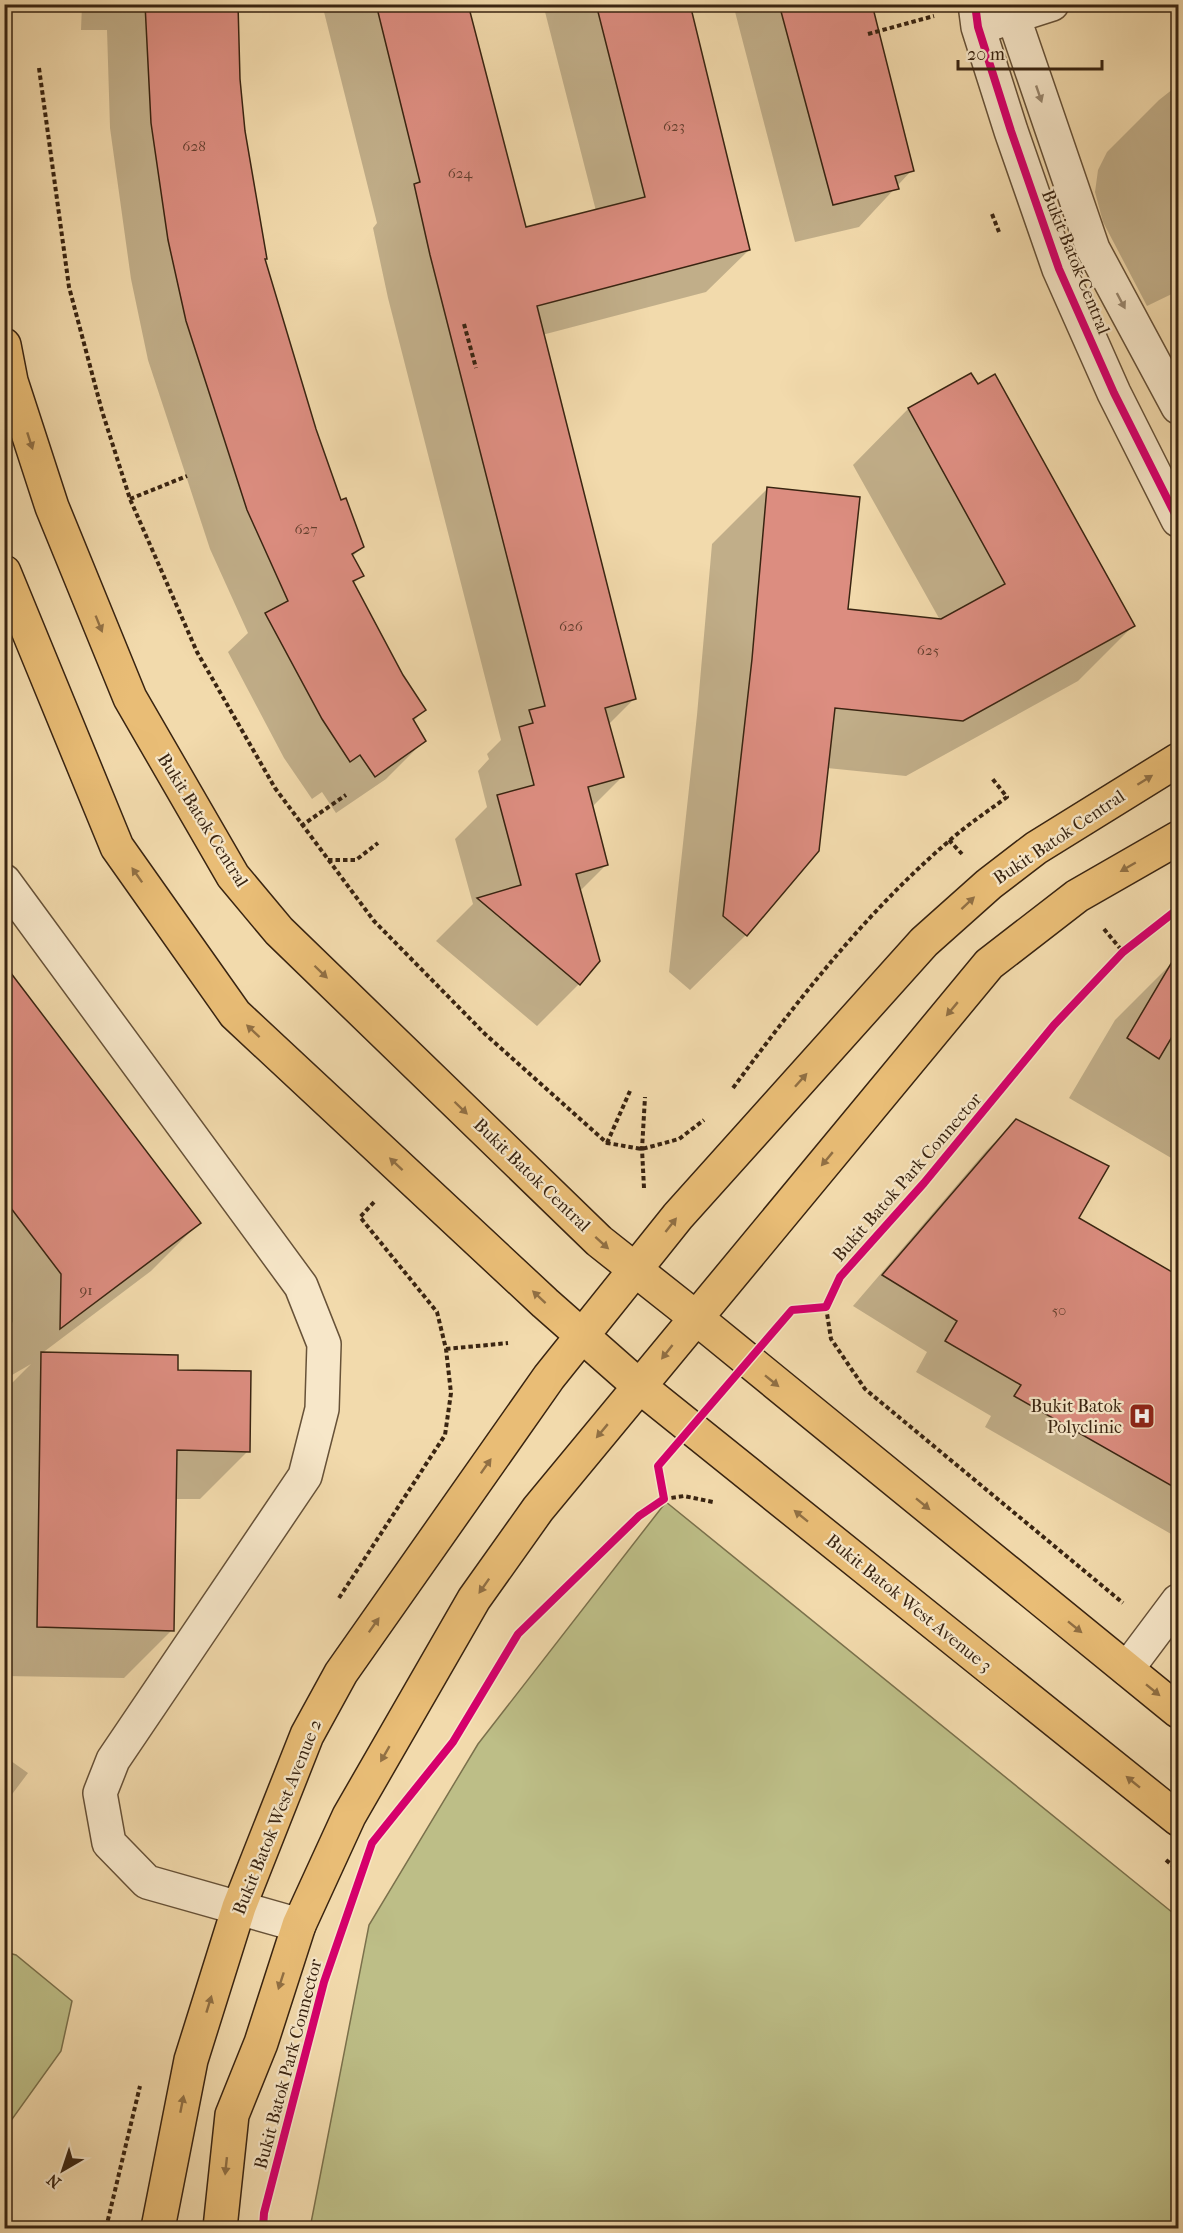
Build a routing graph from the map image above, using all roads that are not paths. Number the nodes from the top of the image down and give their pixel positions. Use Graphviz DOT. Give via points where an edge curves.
graph roads {
  1 [pos="1052,4"];
  2 [pos="1010,11"];
  3 [pos="977,16"];
  4 [pos="4,345"];
  5 [pos="1179,407"];
  6 [pos="1179,520"];
  7 [pos="4,572"];
  8 [pos="1179,760"];
  9 [pos="1179,838"];
  10 [pos="4,881"];
  11 [pos="634,1271"];
  12 [pos="694,1317"];
  13 [pos="583,1335"];
  14 [pos="639,1386"];
  15 [pos="1179,1601"];
  16 [pos="1127,1670"];
  17 [pos="1179,1711"];
  18 [pos="1179,1819"];
  19 [pos="239,1907"];
  20 [pos="299,1925"];
  21 [pos="158,2229"];
  22 [pos="220,2229"];
  1 -- 2 [label="street"];
  2 -- 3 [label="street"];
  2 -- 5 [label="street, Bukit Batok Central, one-way" via="1093,249"];
  3 -- 6 [label="street, Bukit Batok Central" via="1011,131 1059,269 1114,393"];
  4 -- 11 [label="main road, Bukit Batok Central, one-way" via="11,381 52,507 130,698 233,876 279,931"];
  13 -- 7 [label="main road, one-way" via="235,1014 117,847"];
  11 -- 8 [label="main road, Bukit Batok Central, one-way" via="678,1216 924,942 1036,848"];
  9 -- 12 [label="main road, one-way" via="1077,896 989,964"];
  10 -- 19 [label="street" via="301,1287 324,1344 322,1409 305,1476 113,1760 100,1793 109,1843 147,1882"];
  11 -- 12 [label="main road, Bukit Batok Central"];
  11 -- 13 [label="main road, Bukit Batok Central"];
  12 -- 14 [label="main road, one-way"];
  12 -- 16 [label="main road, one-way"];
  13 -- 14 [label="main road"];
  19 -- 13 [label="main road, Bukit Batok West Avenue 2, one-way" via="307,1735 341,1673 549,1377"];
  18 -- 14 [label="main road, Bukit Batok West Avenue 3, one-way"];
  14 -- 20 [label="main road, one-way" via="538,1509 474,1599 350,1816"];
  15 -- 16 [label="street"];
  16 -- 17 [label="main road, one-way"];
  19 -- 20 [label="street"];
  21 -- 19 [label="main road, Bukit Batok West Avenue 2, one-way" via="191,2060"];
  20 -- 22 [label="main road, one-way" via="261,2043 232,2115"];
}
